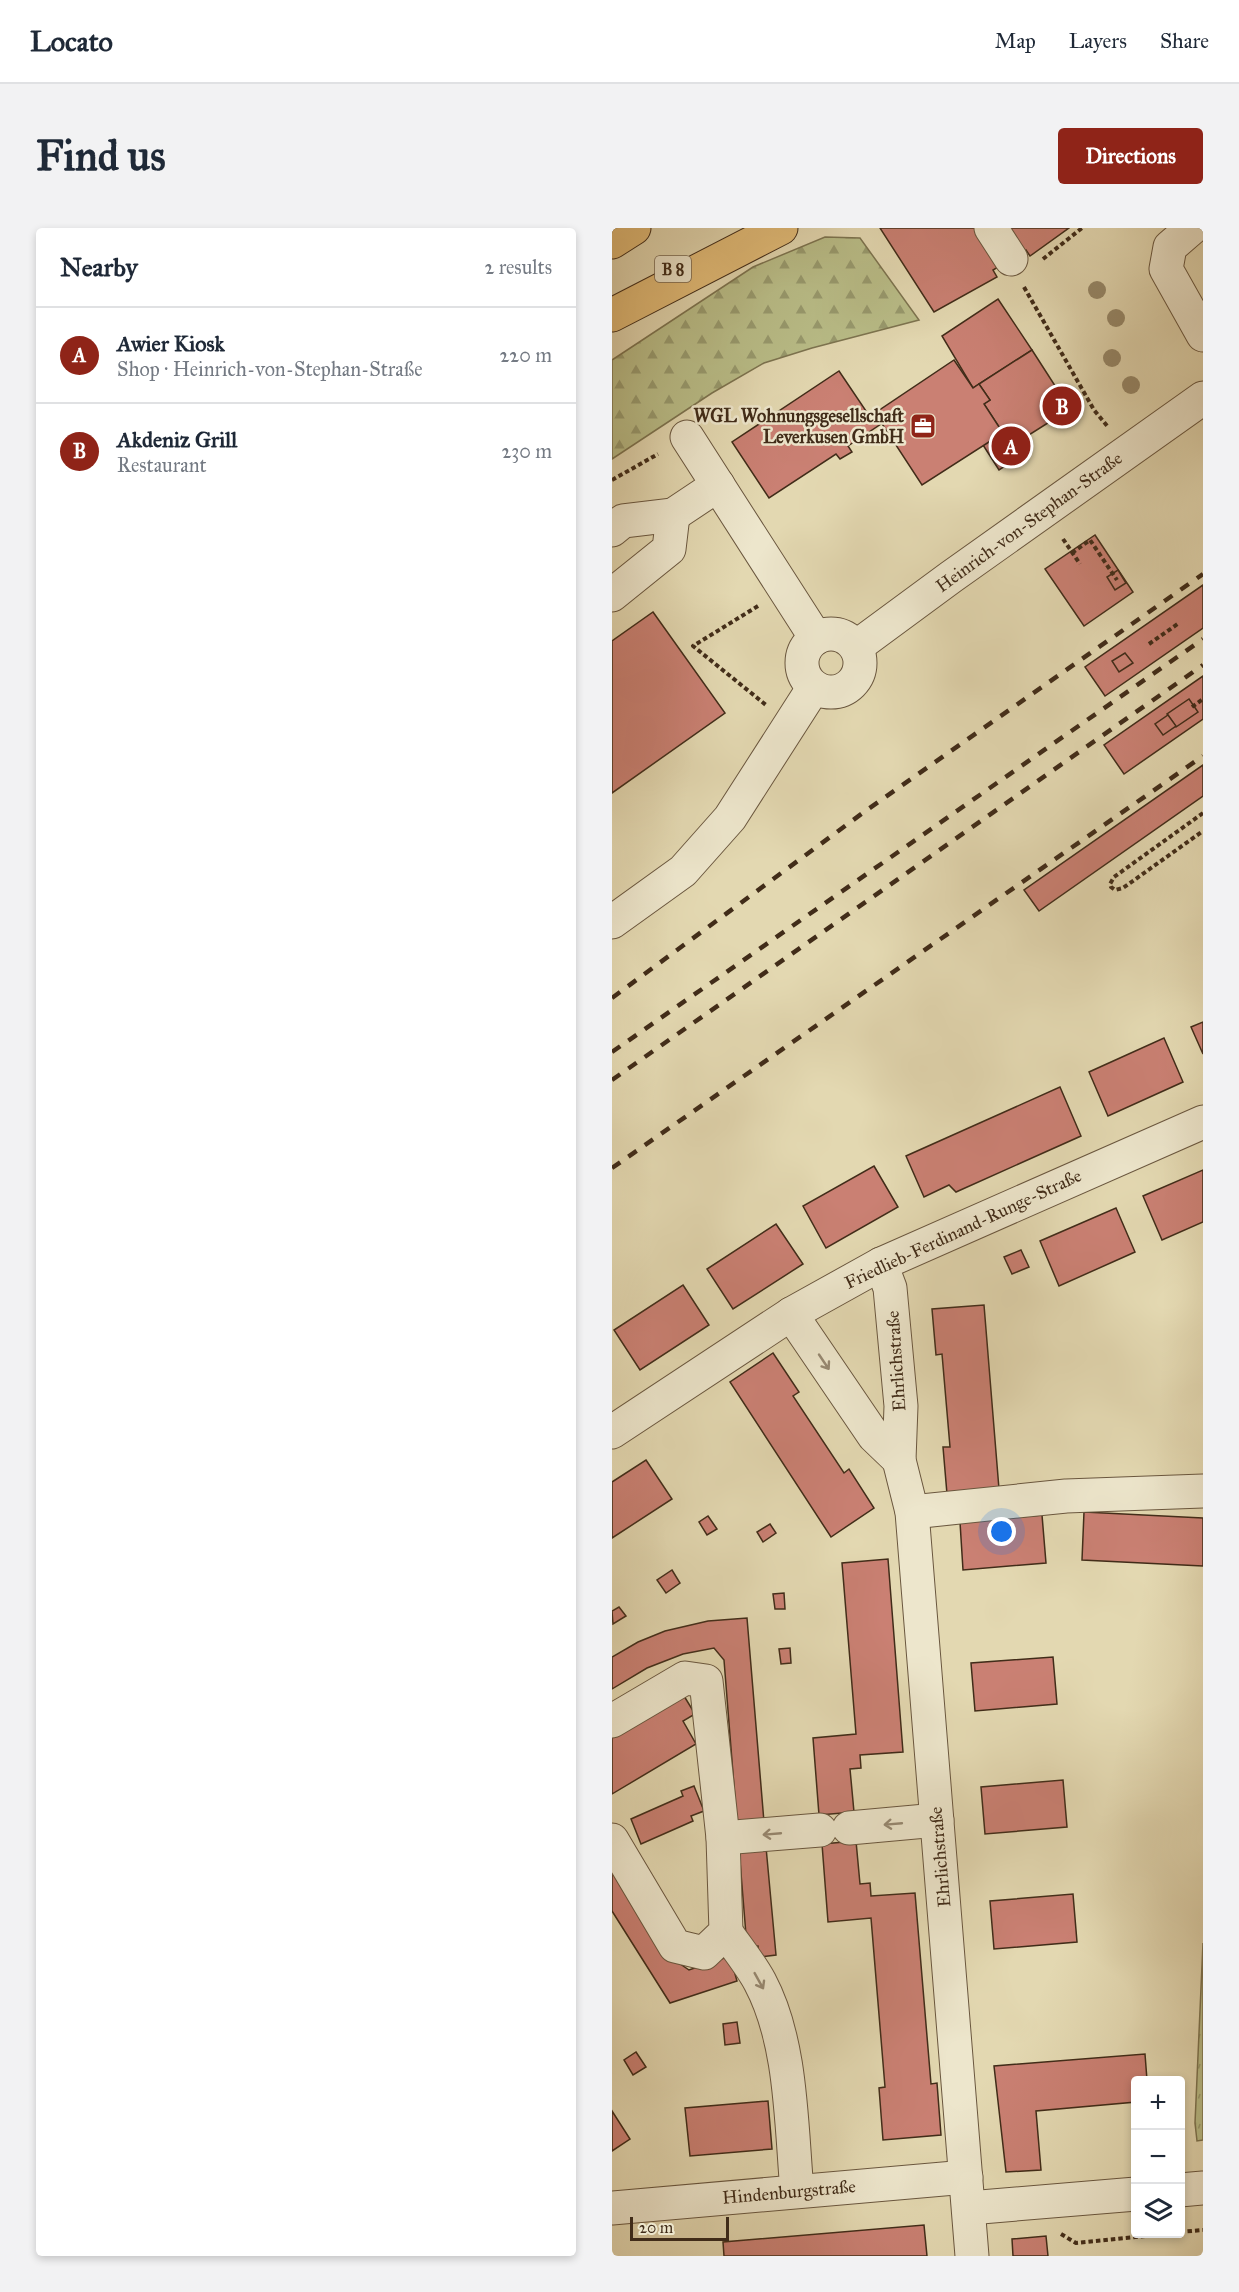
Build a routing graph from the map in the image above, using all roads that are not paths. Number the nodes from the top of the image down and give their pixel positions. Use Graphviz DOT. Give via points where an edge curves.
graph roads {
  1 [pos="634,228"];
  2 [pos="734,228"];
  3 [pos="782,228"];
  4 [pos="991,228"];
  5 [pos="1192,228"];
  6 [pos="612,243"];
  7 [pos="1023,267"];
  8 [pos="612,310"];
  9 [pos="612,315"];
  10 [pos="1203,335"];
  11 [pos="1203,398"];
  12 [pos="687,437"];
  13 [pos="718,485"];
  14 [pos="673,515"];
  15 [pos="612,530"];
  16 [pos="612,595"];
  17 [pos="808,626"];
  18 [pos="856,647"];
  19 [pos="814,687"];
  20 [pos="612,922"];
  21 [pos="1203,1122"];
  22 [pos="881,1264"];
  23 [pos="791,1314"];
  24 [pos="612,1432"];
  25 [pos="898,1460"];
  26 [pos="1203,1491"];
  27 [pos="912,1512"];
  28 [pos="612,1721"];
  29 [pos="937,1820"];
  30 [pos="723,1838"];
  31 [pos="612,1840"];
  32 [pos="726,1932"];
  33 [pos="1203,2188"];
  34 [pos="1185,2190"];
  35 [pos="797,2191"];
  36 [pos="967,2192"];
  37 [pos="1131,2194"];
  38 [pos="612,2208"];
  39 [pos="972,2256"];
  1 -- 6 [label="highway"];
  2 -- 8 [label="highway, B 8"];
  3 -- 9 [label="highway"];
  4 -- 7 [label="street"];
  5 -- 10 [label="street" via="1170,247 1166,269"];
  11 -- 18 [label="street, Heinrich-von-Stephan-Straße"];
  12 -- 13 [label="street"];
  13 -- 14 [label="street"];
  13 -- 17 [label="street"];
  14 -- 15 [label="street" via="623,521"];
  14 -- 16 [label="street" via="669,549"];
  17 -- 18 [label="street" via="848,639"];
  17 -- 19 [label="street" via="802,668"];
  18 -- 19 [label="street" via="861,660 852,685 840,692 826,693"];
  19 -- 20 [label="street" via="730,818 683,871"];
  21 -- 22 [label="street, Friedlieb-Ferdinand-Runge-Straße"];
  22 -- 23 [label="street, Friedlieb-Ferdinand-Runge-Straße"];
  22 -- 25 [label="street, Ehrlichstraße" via="890,1288 901,1406"];
  23 -- 24 [label="street, Friedlieb-Ferdinand-Runge-Straße"];
  23 -- 25 [label="street, Ehrlichstraße, one-way" via="874,1436"];
  25 -- 27 [label="street, Ehrlichstraße"];
  26 -- 27 [label="street" via="1066,1496"];
  27 -- 29 [label="street, Ehrlichstraße"];
  28 -- 30 [label="street" via="685,1678 706,1681"];
  29 -- 30 [label="street, one-way"];
  29 -- 36 [label="street, Ehrlichstraße"];
  30 -- 32 [label="street"];
  31 -- 32 [label="street" via="675,1946 704,1953"];
  32 -- 35 [label="street, one-way" via="760,1982 783,2049"];
  33 -- 34 [label="street"];
  35 -- 36 [label="street, Hindenburgstraße"];
  35 -- 38 [label="street, Hindenburgstraße"];
  36 -- 37 [label="street, Hindenburgstraße"];
  36 -- 39 [label="street, Ehrlichstraße"];
}
